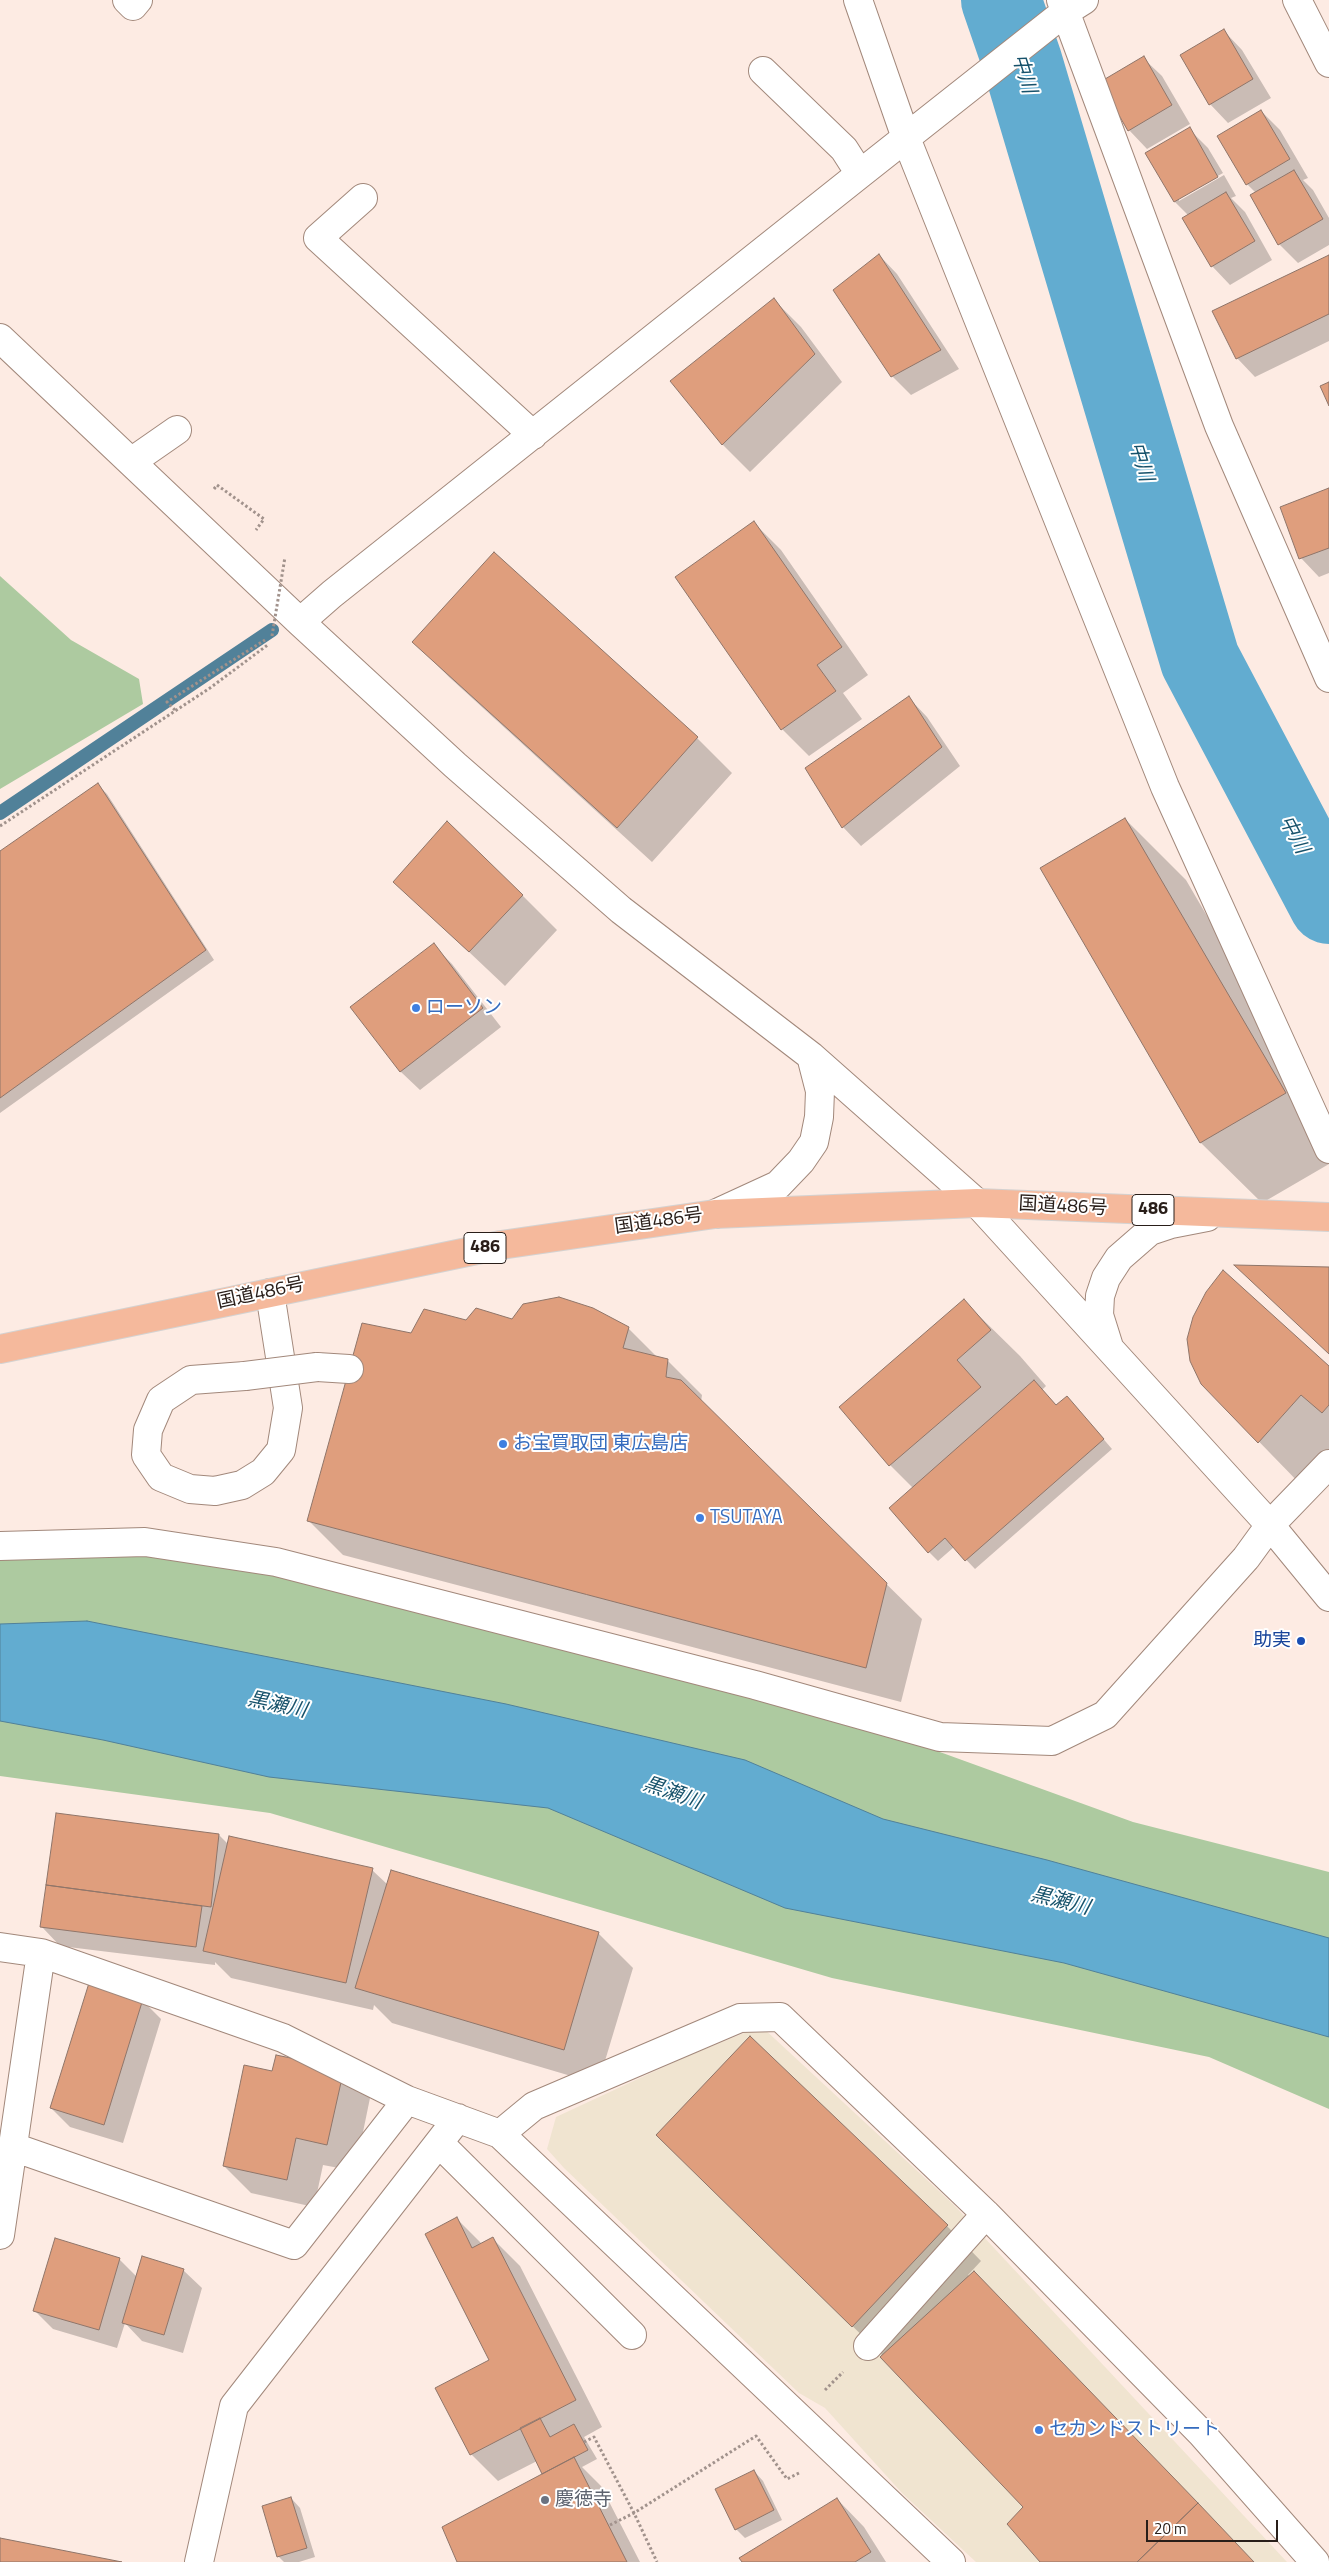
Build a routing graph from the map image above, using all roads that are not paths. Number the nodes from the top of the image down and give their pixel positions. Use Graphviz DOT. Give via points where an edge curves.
graph roads {
  1 [pos="127,0"];
  2 [pos="138,0"];
  3 [pos="858,0"];
  4 [pos="1297,0"];
  5 [pos="1070,4"];
  6 [pos="1329,63"];
  7 [pos="763,71"];
  8 [pos="906,138"];
  9 [pos="860,174"];
  10 [pos="363,198"];
  11 [pos="0,338"];
  12 [pos="177,430"];
  13 [pos="533,435"];
  14 [pos="131,462"];
  15 [pos="300,622"];
  16 [pos="1329,678"];
  17 [pos="811,1056"];
  18 [pos="1329,1149"];
  19 [pos="977,1203"];
  20 [pos="714,1214"];
  21 [pos="1228,1214"];
  22 [pos="1329,1217"];
  23 [pos="270,1293"];
  24 [pos="0,1348"];
  25 [pos="1110,1350"];
  26 [pos="349,1369"];
  27 [pos="1329,1464"];
  28 [pos="1270,1525"];
  29 [pos="0,1546"];
  30 [pos="1329,1597"];
  31 [pos="0,1947"];
  32 [pos="41,1954"];
  33 [pos="407,2100"];
  34 [pos="458,2118"];
  35 [pos="500,2134"];
  36 [pos="439,2143"];
  37 [pos="13,2148"];
  38 [pos="986,2214"];
  39 [pos="0,2235"];
  40 [pos="632,2335"];
  41 [pos="868,2346"];
  42 [pos="1329,2551"];
  43 [pos="199,2562"];
  44 [pos="951,2562"];
  45 [pos="1315,2562"];
  1 -- 2 [label="street" via="133,6"];
  3 -- 8 [label="street"];
  4 -- 6 [label="street"];
  5 -- 8 [label="street"];
  5 -- 16 [label="street" via="1219,426"];
  7 -- 9 [label="street" via="844,149"];
  8 -- 9 [label="street"];
  8 -- 18 [label="street" via="1165,787"];
  9 -- 13 [label="street"];
  10 -- 13 [label="street" via="318,238"];
  11 -- 14 [label="street"];
  12 -- 14 [label="street"];
  13 -- 15 [label="street"];
  14 -- 15 [label="street"];
  15 -- 17 [label="street" via="455,765 620,910"];
  17 -- 19 [label="street"];
  17 -- 20 [label="street" via="820,1091 814,1142 778,1185"];
  19 -- 20 [label="highway, 国道486号 / 486"];
  19 -- 21 [label="highway, 国道486号 / 486"];
  19 -- 25 [label="street"];
  20 -- 23 [label="highway, 国道486号 / 486" via="501,1245"];
  21 -- 22 [label="highway, 国道486号 / 486"];
  21 -- 25 [label="street" via="1150,1231 1119,1258 1106,1278 1100,1296 1099,1315"];
  23 -- 24 [label="highway, 国道486号 / 486"];
  23 -- 26 [label="street, bridge" via="288,1408 281,1450 263,1472 242,1485 215,1491 190,1489 161,1477 146,1455 148,1430 161,1400 191,1380 245,1376 317,1367"];
  25 -- 28 [label="street"];
  27 -- 28 [label="street"];
  28 -- 29 [label="street" via="1246,1558 1105,1714 1052,1741 940,1737 746,1683 276,1562 145,1542"];
  28 -- 30 [label="street"];
  31 -- 32 [label="street"];
  32 -- 33 [label="street" via="283,2038"];
  32 -- 37 [label="street"];
  33 -- 34 [label="street"];
  33 -- 37 [label="street" via="294,2245"];
  34 -- 35 [label="street"];
  34 -- 36 [label="street"];
  35 -- 38 [label="street" via="534,2106 740,2018 780,2017"];
  35 -- 44 [label="street"];
  36 -- 40 [label="street"];
  36 -- 43 [label="street" via="234,2406"];
  37 -- 39 [label="street"];
  38 -- 41 [label="street"];
  38 -- 45 [label="street" via="1202,2434"];
  42 -- 45 [label="street"];
}
